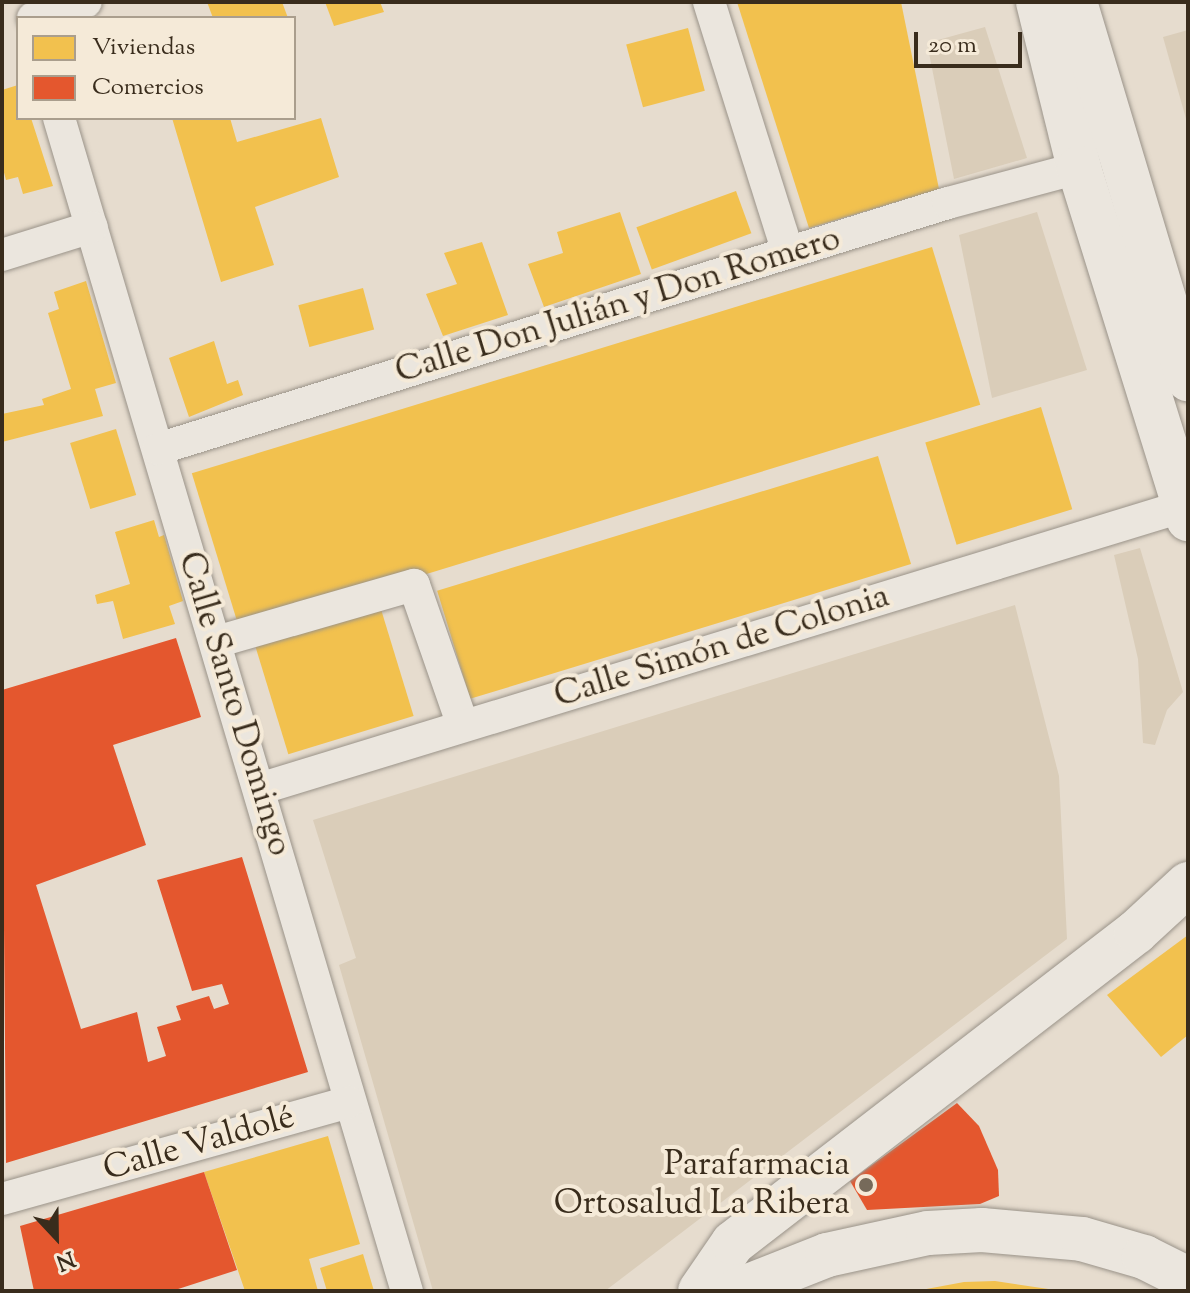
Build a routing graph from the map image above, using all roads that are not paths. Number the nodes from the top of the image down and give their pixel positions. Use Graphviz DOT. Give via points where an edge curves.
graph roads {
  1 [pos="86,2"];
  2 [pos="709,2"];
  3 [pos="1038,2"];
  4 [pos="1075,2"];
  5 [pos="38,16"];
  6 [pos="60,120"];
  7 [pos="1079,168"];
  8 [pos="92,227"];
  9 [pos="788,253"];
  10 [pos="2,255"];
  11 [pos="1188,379"];
  12 [pos="158,449"];
  13 [pos="1186,513"];
  14 [pos="216,642"];
  15 [pos="463,726"];
  16 [pos="259,789"];
  17 [pos="1188,884"];
  18 [pos="349,1102"];
  19 [pos="2,1199"];
  20 [pos="1188,1279"];
  21 [pos="407,1291"];
  22 [pos="700,1291"];
  23 [pos="736,1291"];
  1 -- 5 [label="street"];
  2 -- 9 [label="street"];
  3 -- 7 [label="street"];
  4 -- 11 [label="street"];
  6 -- 8 [label="street, Calle Santo Domingo"];
  7 -- 9 [label="street, Calle Don Julián y Don Romero"];
  7 -- 13 [label="street"];
  8 -- 10 [label="street"];
  8 -- 12 [label="street, Calle Santo Domingo"];
  9 -- 12 [label="street, Calle Don Julián y Don Romero"];
  12 -- 14 [label="street, Calle Santo Domingo"];
  13 -- 15 [label="street, Calle Simón de Colonia"];
  14 -- 15 [label="street" via="414,585"];
  14 -- 16 [label="street, Calle Santo Domingo"];
  15 -- 16 [label="street, Calle Simón de Colonia"];
  16 -- 18 [label="street, Calle Santo Domingo"];
  17 -- 22 [label="street" via="1136,932 733,1243"];
  18 -- 19 [label="street, Calle Valdolé"];
  18 -- 21 [label="street, Calle Santo Domingo"];
  20 -- 23 [label="street" via="1144,1257 1082,1239 982,1230 928,1233 827,1255"];
}
